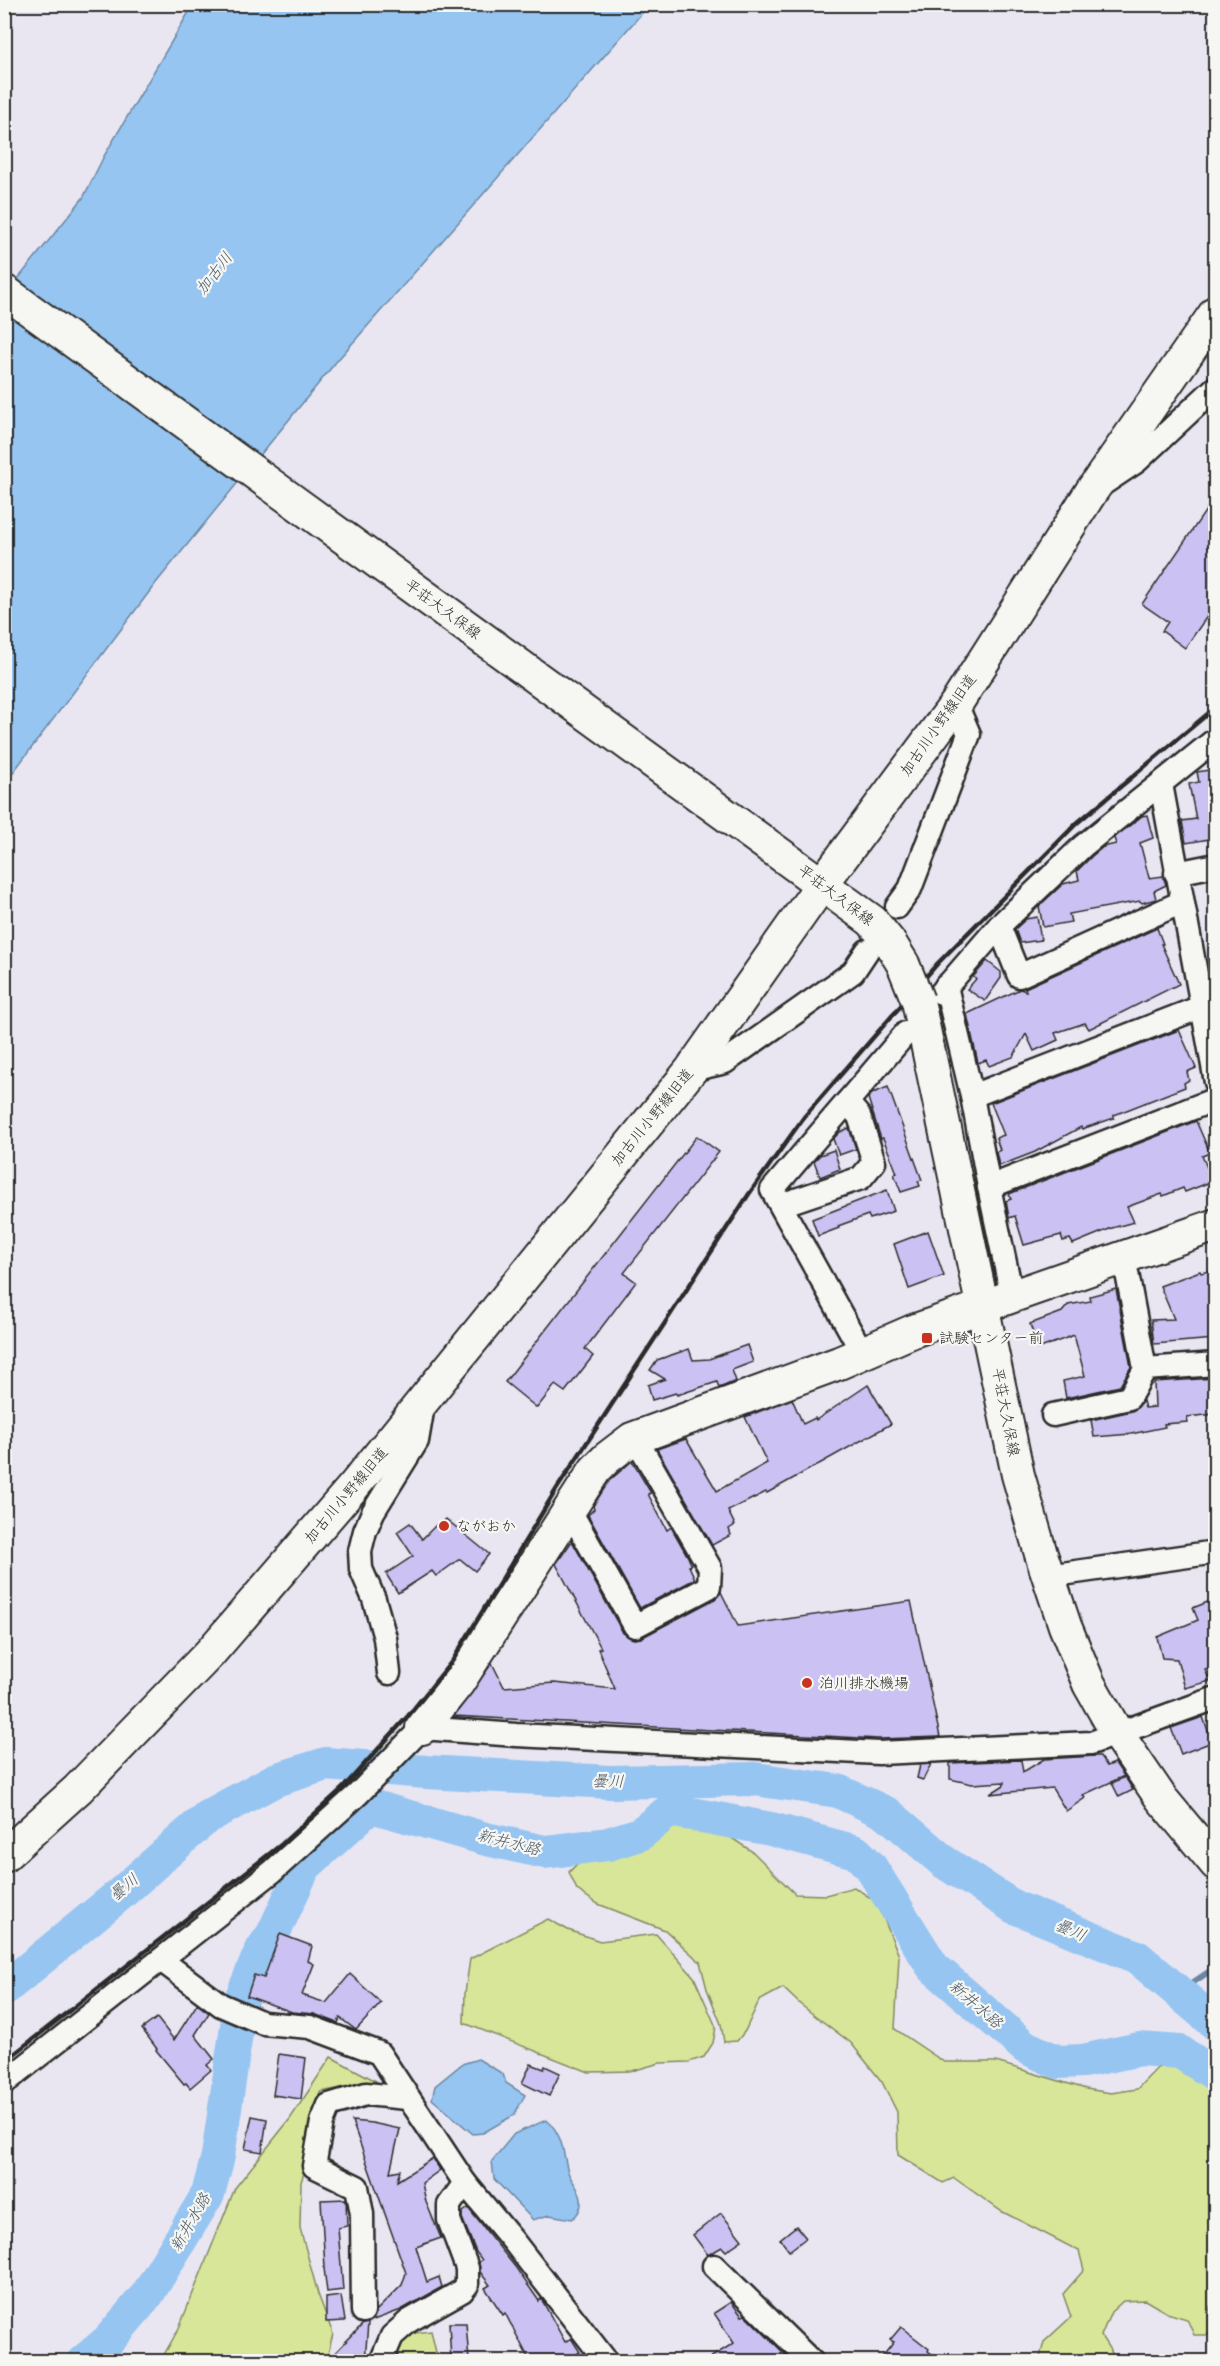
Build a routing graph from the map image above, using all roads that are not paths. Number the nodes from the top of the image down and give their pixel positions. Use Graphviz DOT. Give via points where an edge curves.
graph roads {
  1 [pos="4,291"];
  2 [pos="1215,312"];
  3 [pos="1215,387"];
  4 [pos="1091,492"];
  5 [pos="956,704"];
  6 [pos="1215,739"];
  7 [pos="1161,784"];
  8 [pos="1215,865"];
  9 [pos="1176,873"];
  10 [pos="814,878"];
  11 [pos="1182,902"];
  12 [pos="897,907"];
  13 [pos="999,926"];
  14 [pos="867,951"];
  15 [pos="935,993"];
  16 [pos="1201,1007"];
  17 [pos="906,1034"];
  18 [pos="691,1070"];
  19 [pos="1215,1082"];
  20 [pos="972,1096"];
  21 [pos="1215,1099"];
  22 [pos="847,1102"];
  23 [pos="989,1188"];
  24 [pos="776,1197"];
  25 [pos="1215,1225"];
  26 [pos="1124,1257"];
  27 [pos="998,1301"];
  28 [pos="862,1352"];
  29 [pos="1215,1364"];
  30 [pos="1146,1369"];
  31 [pos="424,1398"];
  32 [pos="1065,1418"];
  33 [pos="635,1437"];
  34 [pos="569,1509"];
  35 [pos="1215,1552"];
  36 [pos="1048,1576"];
  37 [pos="389,1672"];
  38 [pos="1215,1698"];
  39 [pos="418,1732"];
  40 [pos="1118,1735"];
  41 [pos="4,1856"];
  42 [pos="1215,1864"];
  43 [pos="161,1960"];
  44 [pos="4,2083"];
  45 [pos="407,2098"];
  46 [pos="465,2183"];
  47 [pos="714,2266"];
  48 [pos="363,2311"];
  49 [pos="381,2361"];
  50 [pos="607,2361"];
  51 [pos="812,2361"];
  1 -- 10 [label="street, 平荘大久保線"];
  2 -- 4 [label="street, 加古川小野線旧道"];
  3 -- 4 [label="street" via="1137,461"];
  4 -- 5 [label="street, 加古川小野線旧道"];
  5 -- 10 [label="street, 加古川小野線旧道"];
  5 -- 12 [label="street" via="969,734 910,889"];
  6 -- 7 [label="street"];
  7 -- 9 [label="street"];
  7 -- 13 [label="street" via="1083,846"];
  8 -- 9 [label="street"];
  9 -- 11 [label="street"];
  10 -- 15 [label="street, 平荘大久保線, bridge" via="872,921 903,964"];
  10 -- 18 [label="street, 加古川小野線旧道"];
  11 -- 13 [label="street" via="1019,976"];
  11 -- 16 [label="street"];
  13 -- 15 [label="street"];
  14 -- 18 [label="street" via="853,972 725,1062"];
  15 -- 20 [label="street"];
  15 -- 27 [label="street, 平荘大久保線"];
  16 -- 19 [label="street"];
  16 -- 20 [label="street"];
  17 -- 22 [label="street"];
  18 -- 31 [label="street, 加古川小野線旧道"];
  20 -- 23 [label="street"];
  21 -- 23 [label="street"];
  22 -- 24 [label="street"];
  22 -- 24 [label="street" via="859,1116 874,1162 861,1178"];
  23 -- 27 [label="street"];
  24 -- 28 [label="street"];
  25 -- 26 [label="street"];
  26 -- 27 [label="street"];
  26 -- 30 [label="street"];
  27 -- 28 [label="street"];
  27 -- 36 [label="street, 平荘大久保線" via="1018,1475"];
  28 -- 33 [label="street"];
  29 -- 30 [label="street"];
  30 -- 32 [label="street" via="1130,1398"];
  31 -- 37 [label="street" via="417,1441 373,1512 360,1551 361,1569 385,1638"];
  31 -- 41 [label="street, 加古川小野線旧道" via="210,1653 78,1789"];
  33 -- 34 [label="street" via="595,1470"];
  33 -- 34 [label="street" via="710,1568 709,1587 635,1626"];
  34 -- 39 [label="street" via="470,1665"];
  35 -- 36 [label="street"];
  36 -- 40 [label="street, 平荘大久保線" via="1089,1684"];
  38 -- 40 [label="street"];
  39 -- 40 [label="street" via="879,1753 1091,1743"];
  39 -- 43 [label="street" via="358,1794 273,1871"];
  40 -- 42 [label="street, 平荘大久保線" via="1161,1798"];
  43 -- 44 [label="street"];
  43 -- 45 [label="street" via="221,2005 263,2023 310,2027 378,2053"];
  45 -- 46 [label="street"];
  45 -- 48 [label="street" via="366,2094 329,2105 322,2122 314,2166 357,2187 362,2214"];
  46 -- 49 [label="street" via="449,2205 449,2220 467,2268 467,2284 392,2336"];
  46 -- 50 [label="street"];
  47 -- 51 [label="street"];
}
